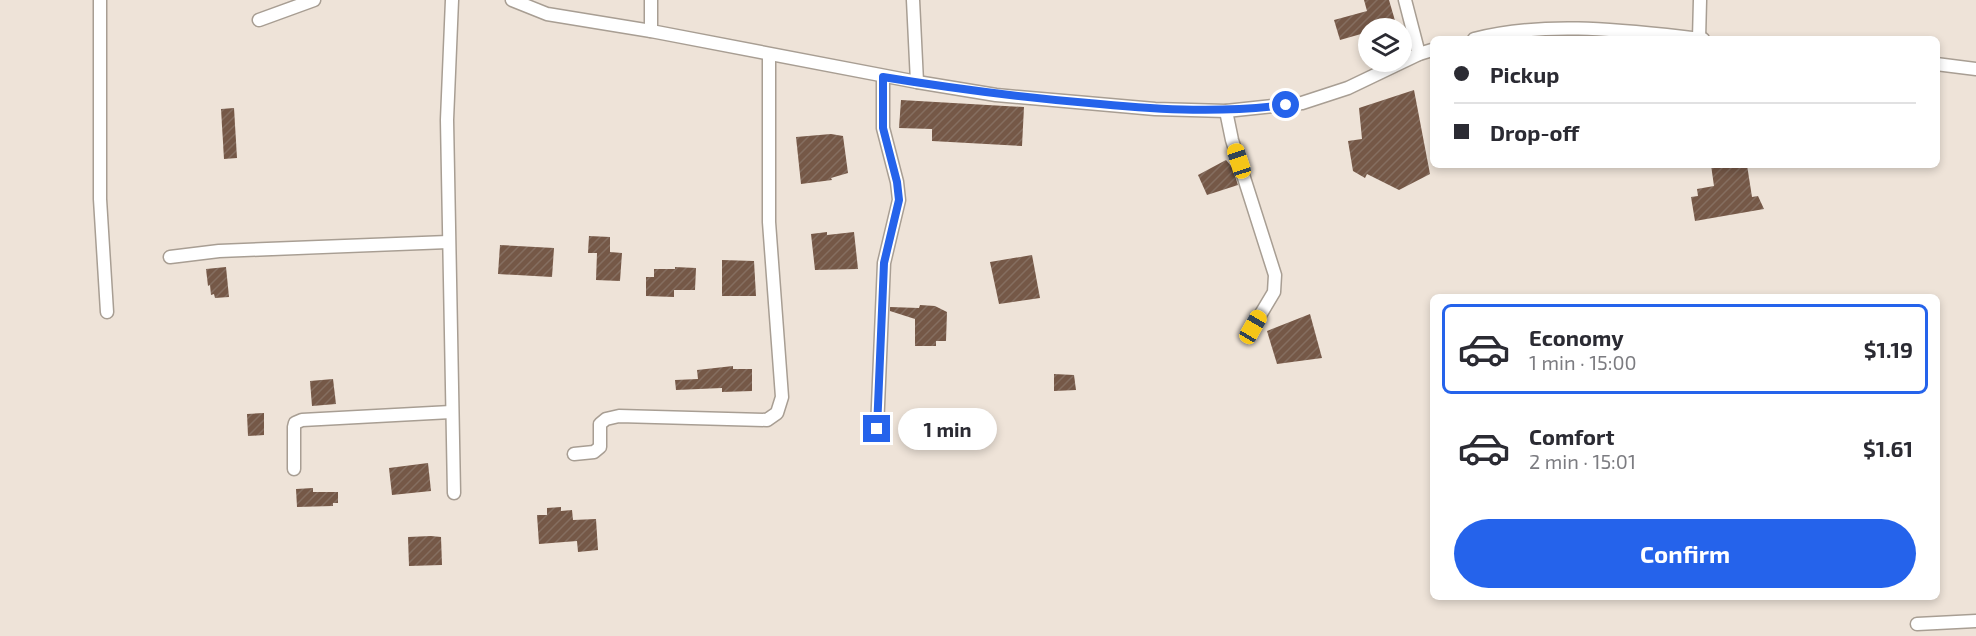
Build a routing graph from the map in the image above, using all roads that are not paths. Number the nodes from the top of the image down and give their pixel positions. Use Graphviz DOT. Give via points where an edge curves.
graph roads {
  1 [pos="100,0"];
  2 [pos="314,0"];
  3 [pos="452,0"];
  4 [pos="512,0"];
  5 [pos="651,0"];
  6 [pos="913,0"];
  7 [pos="1405,0"];
  8 [pos="1700,0"];
  9 [pos="259,20"];
  10 [pos="651,31"];
  11 [pos="1485,36"];
  12 [pos="1663,36"];
  13 [pos="1701,36"];
  14 [pos="1430,51"];
  15 [pos="1419,54"];
  16 [pos="769,55"];
  17 [pos="1940,64"];
  18 [pos="1976,69"];
  19 [pos="883,77"];
  20 [pos="917,82"];
  21 [pos="1226,111"];
  22 [pos="448,242"];
  23 [pos="170,257"];
  24 [pos="107,312"];
  25 [pos="1253,327"];
  26 [pos="451,412"];
  27 [pos="877,429"];
  28 [pos="574,454"];
  29 [pos="294,469"];
  30 [pos="454,493"];
  31 [pos="1976,621"];
  32 [pos="1917,624"];
  1 -- 24 [label="street" via="100,198"];
  2 -- 9 [label="street"];
  3 -- 22 [label="street" via="447,120"];
  4 -- 10 [label="street" via="547,14"];
  5 -- 10 [label="street"];
  6 -- 20 [label="street"];
  7 -- 15 [label="street"];
  8 -- 13 [label="street"];
  10 -- 16 [label="street"];
  11 -- 12 [label="street" via="1508,30 1562,28"];
  14 -- 15 [label="street"];
  15 -- 21 [label="street" via="1348,88 1302,103"];
  16 -- 19 [label="street"];
  16 -- 28 [label="street" via="769,222 782,398 777,413 767,420 613,417 600,424 600,447 594,452"];
  17 -- 18 [label="street"];
  19 -- 20 [label="street"];
  19 -- 27 [label="street" via="883,128 899,200 884,263"];
  20 -- 21 [label="street" via="1007,96"];
  21 -- 25 [label="street" via="1275,275 1274,292"];
  22 -- 23 [label="street" via="219,251"];
  22 -- 26 [label="street"];
  26 -- 29 [label="street" via="302,420 294,427"];
  26 -- 30 [label="street"];
  31 -- 32 [label="street"];
}
